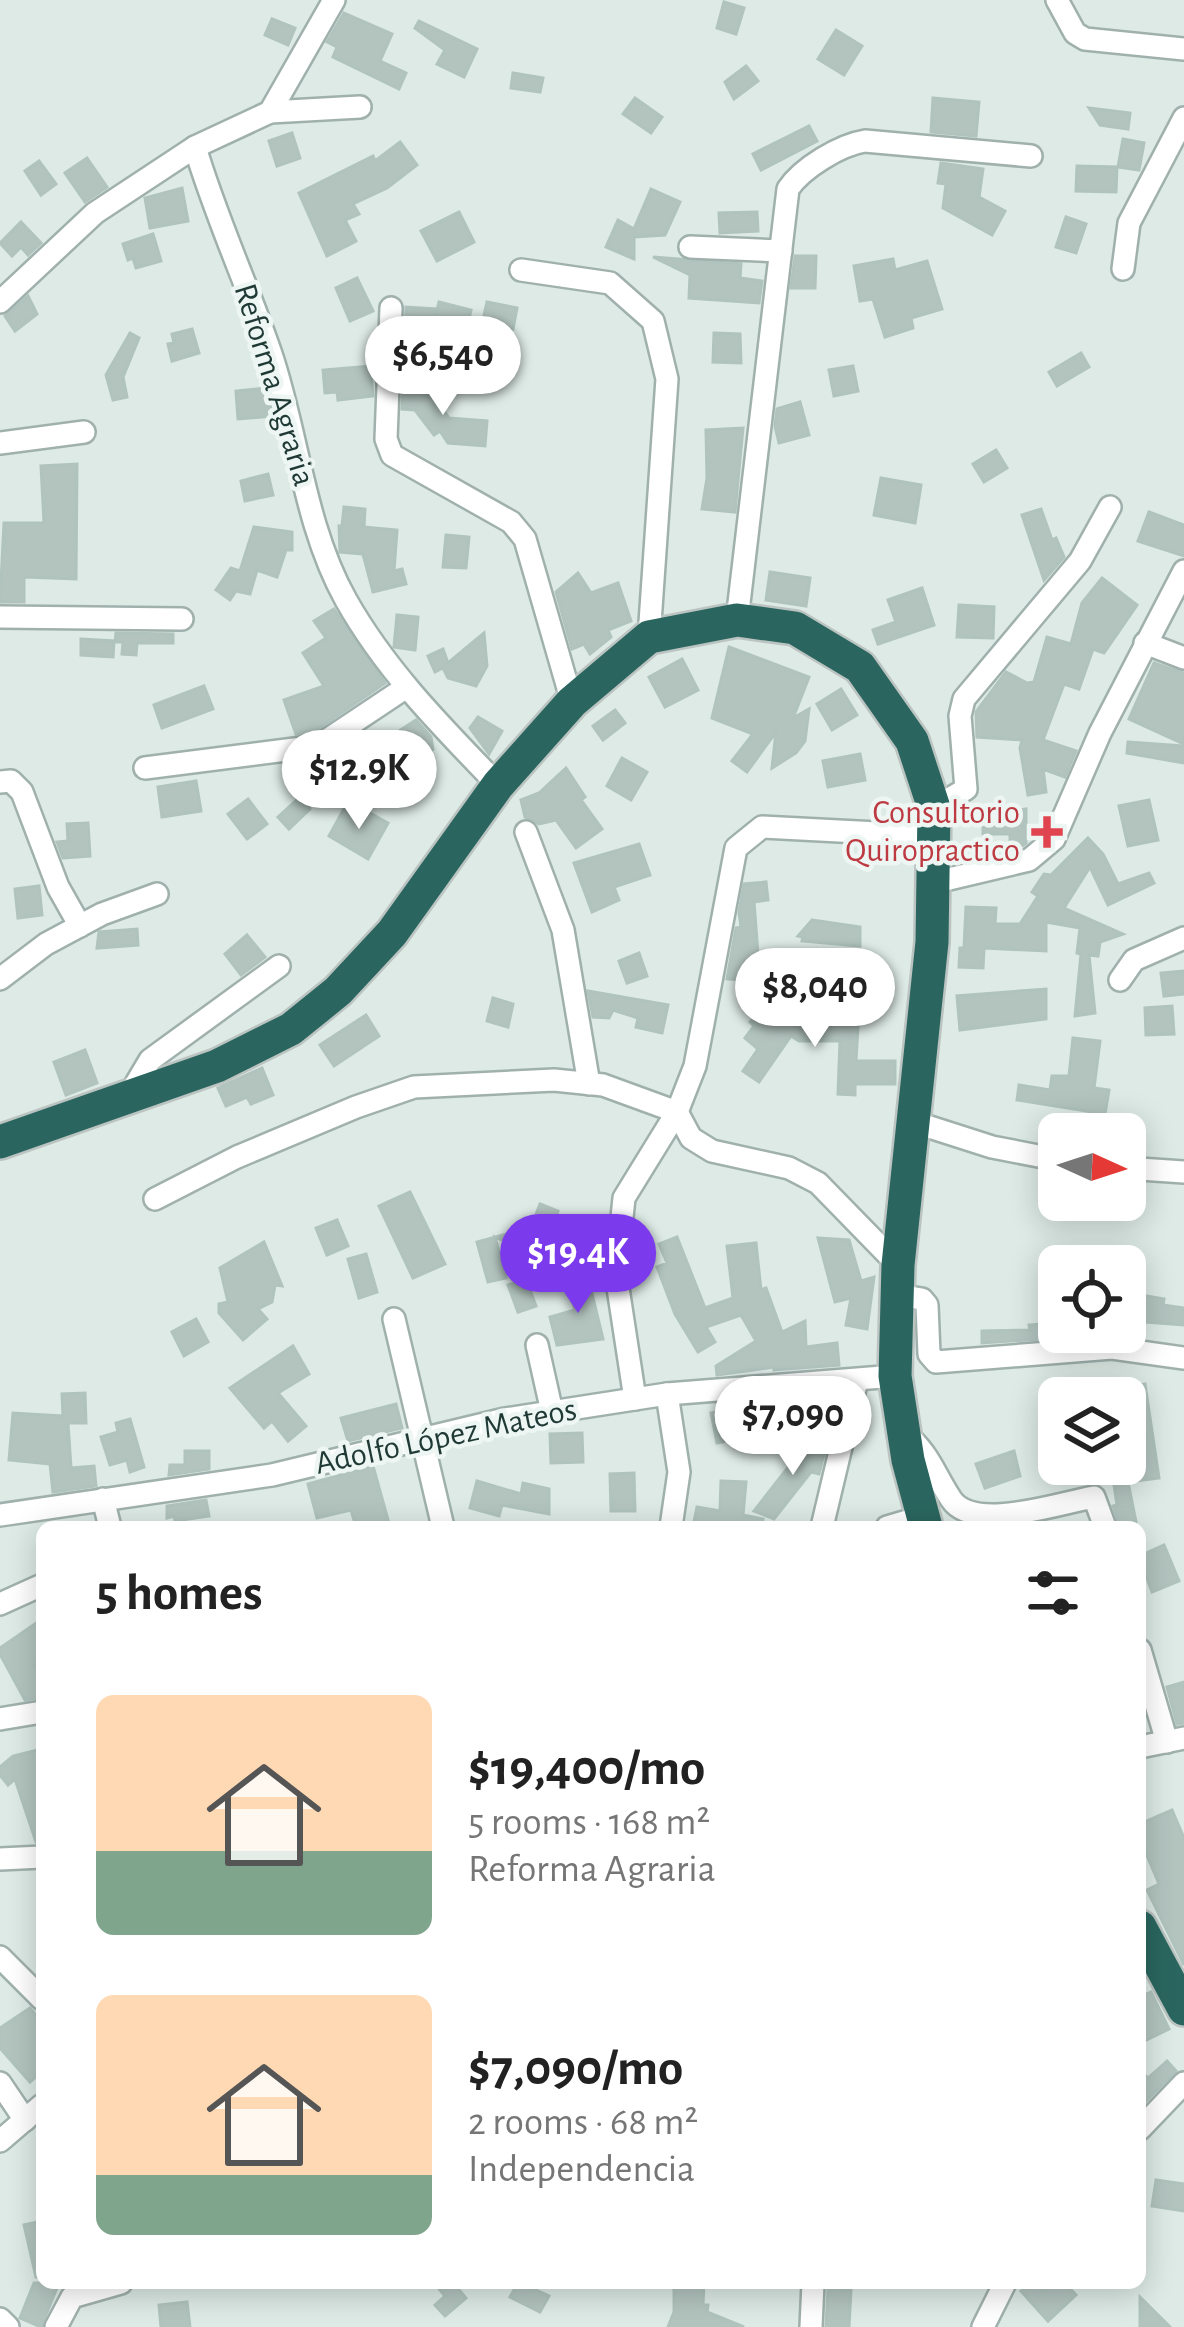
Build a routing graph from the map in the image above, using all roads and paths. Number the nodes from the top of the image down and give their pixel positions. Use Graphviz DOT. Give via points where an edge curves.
graph roads {
  1 [pos="334,0"];
  2 [pos="1058,0"];
  3 [pos="1184,49"];
  4 [pos="360,106"];
  5 [pos="270,112"];
  6 [pos="1184,118"];
  7 [pos="195,146"];
  8 [pos="1031,156"];
  9 [pos="690,247"];
  10 [pos="781,251"];
  11 [pos="1123,269"];
  12 [pos="521,270"];
  13 [pos="0,302"];
  14 [pos="391,308"];
  15 [pos="84,432"];
  16 [pos="0,443"];
  17 [pos="1110,507"];
  18 [pos="1184,571"];
  19 [pos="0,617"];
  20 [pos="182,619"];
  21 [pos="737,620"];
  22 [pos="649,637"];
  23 [pos="1145,643"];
  24 [pos="1184,658"];
  25 [pos="405,688"];
  26 [pos="572,702"];
  27 [pos="145,768"];
  28 [pos="0,782"];
  29 [pos="498,784"];
  30 [pos="935,822"];
  31 [pos="526,832"];
  32 [pos="932,883"];
  33 [pos="157,894"];
  34 [pos="80,926"];
  35 [pos="1184,938"];
  36 [pos="279,966"];
  37 [pos="0,979"];
  38 [pos="1120,980"];
  39 [pos="590,1084"];
  40 [pos="127,1098"];
  41 [pos="677,1112"];
  42 [pos="914,1122"];
  43 [pos="0,1142"];
  44 [pos="1038,1156"];
  45 [pos="1146,1169"];
  46 [pos="1184,1172"];
  47 [pos="155,1198"];
  48 [pos="897,1280"];
  49 [pos="394,1318"];
  50 [pos="536,1346"];
  51 [pos="1184,1358"];
  52 [pos="895,1376"];
  53 [pos="857,1380"];
  54 [pos="667,1394"];
  55 [pos="635,1399"];
  56 [pos="552,1412"];
  57 [pos="902,1430"];
  58 [pos="421,1437"];
  59 [pos="103,1499"];
  60 [pos="0,1515"];
  61 [pos="108,1521"];
  62 [pos="441,1521"];
  63 [pos="672,1521"];
  64 [pos="823,1521"];
  65 [pos="923,1521"];
  66 [pos="1103,1521"];
  67 [pos="36,1588"];
  68 [pos="0,1604"];
  69 [pos="1146,1665"];
  70 [pos="36,1713"];
  71 [pos="0,1719"];
  72 [pos="1175,1740"];
  73 [pos="36,1856"];
  74 [pos="0,1859"];
  75 [pos="1146,1944"];
  76 [pos="0,1958"];
  77 [pos="36,1993"];
  78 [pos="1182,2002"];
  79 [pos="1184,2083"];
  80 [pos="0,2084"];
  81 [pos="33,2113"];
  82 [pos="1146,2123"];
  83 [pos="0,2141"];
  84 [pos="100,2289"];
  85 [pos="813,2289"];
  86 [pos="1003,2289"];
  87 [pos="0,2319"];
  88 [pos="8,2327"];
  89 [pos="56,2327"];
  90 [pos="811,2327"];
  91 [pos="983,2327"];
  1 -- 5 [label="street"];
  2 -- 3 [label="street" via="1085,39"];
  4 -- 5 [label="street"];
  5 -- 7 [label="street"];
  6 -- 11 [label="street" via="1129,224"];
  7 -- 13 [label="street" via="95,213"];
  7 -- 25 [label="street, Reforma Agraria" via="273,361 322,541 345,598"];
  8 -- 10 [label="street" via="852,143 795,178"];
  9 -- 10 [label="street"];
  10 -- 21 [label="street"];
  12 -- 22 [label="street" via="610,284 653,321 667,379"];
  14 -- 26 [label="street" via="392,454 511,522 525,539"];
  15 -- 16 [label="street"];
  17 -- 30 [label="street" via="1080,561 964,699 966,789"];
  18 -- 23 [label="street"];
  19 -- 20 [label="street"];
  21 -- 22 [label="highway"];
  21 -- 30 [label="highway" via="795,628 860,667 912,741"];
  22 -- 26 [label="highway"];
  23 -- 24 [label="street"];
  23 -- 32 [label="street" via="1054,839 1029,860"];
  25 -- 27 [label="street" via="319,746"];
  25 -- 29 [label="street, Reforma Agraria"];
  26 -- 29 [label="highway"];
  28 -- 34 [label="street" via="22,792"];
  29 -- 40 [label="highway" via="392,933 338,991 273,1038"];
  30 -- 32 [label="highway"];
  30 -- 41 [label="street" via="762,827 736,848 703,1037"];
  31 -- 39 [label="street" via="563,929"];
  32 -- 42 [label="highway"];
  33 -- 34 [label="street"];
  34 -- 37 [label="street"];
  35 -- 38 [label="street" via="1135,960"];
  36 -- 40 [label="street" via="150,1060"];
  39 -- 41 [label="street"];
  39 -- 47 [label="street" via="414,1088"];
  40 -- 43 [label="highway"];
  41 -- 48 [label="street" via="691,1138 712,1151 818,1183"];
  41 -- 55 [label="street" via="624,1198 616,1275"];
  42 -- 44 [label="street"];
  42 -- 48 [label="highway"];
  45 -- 46 [label="street"];
  48 -- 51 [label="street" via="927,1305 936,1362 1112,1348"];
  48 -- 52 [label="highway"];
  49 -- 58 [label="street"];
  50 -- 56 [label="street"];
  52 -- 53 [label="street, Adolfo López Mateos"];
  52 -- 57 [label="highway"];
  53 -- 54 [label="street, Adolfo López Mateos"];
  53 -- 64 [label="street"];
  54 -- 55 [label="street, Adolfo López Mateos"];
  54 -- 63 [label="street" via="679,1472"];
  55 -- 56 [label="street, Adolfo López Mateos"];
  56 -- 58 [label="street, Adolfo López Mateos"];
  57 -- 65 [label="highway"];
  57 -- 66 [label="street" via="967,1514 998,1516 1094,1497"];
  58 -- 59 [label="street, Adolfo López Mateos" via="272,1475"];
  58 -- 62 [label="street"];
  59 -- 60 [label="street, Adolfo López Mateos"];
  59 -- 61 [label="street"];
  67 -- 68 [label="street"];
  69 -- 72 [label="street"];
  70 -- 71 [label="street"];
  73 -- 74 [label="street"];
  75 -- 78 [label="highway"];
  76 -- 77 [label="street"];
  79 -- 82 [label="street"];
  80 -- 81 [label="street"];
  81 -- 83 [label="street"];
  84 -- 89 [label="street" via="72,2297"];
  85 -- 90 [label="street"];
  86 -- 91 [label="street"];
  87 -- 88 [label="street"];
}
